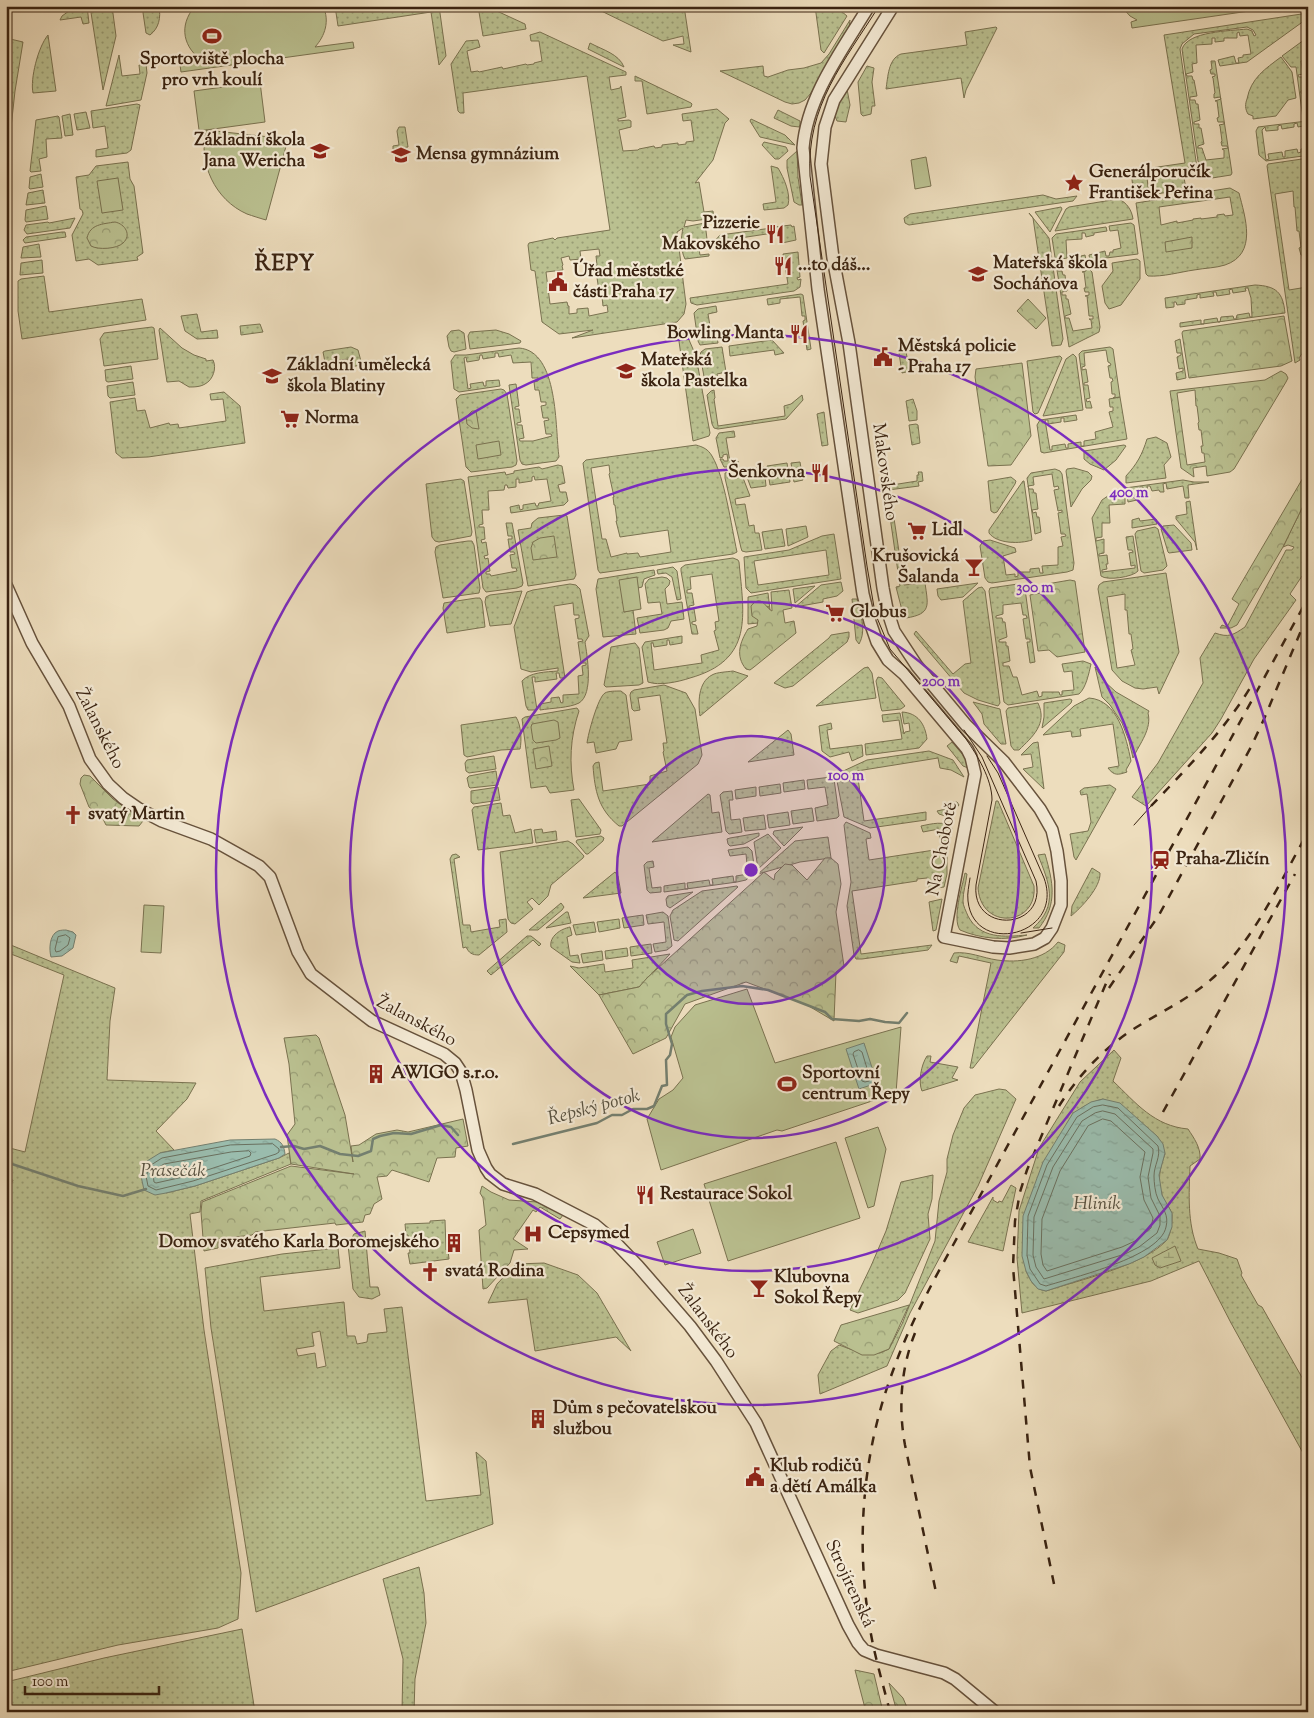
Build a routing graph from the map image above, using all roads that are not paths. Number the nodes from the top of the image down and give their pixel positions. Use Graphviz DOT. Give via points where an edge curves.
graph roads {
  1 [pos="870,6"];
  2 [pos="893,6"];
  3 [pos="6,585"];
  4 [pos="944,937"];
  5 [pos="756,1423"];
  6 [pos="995,1712"];
  1 -- 4 [label="street, Na Chobotě" via="819,90 808,116 802,148 818,289 863,594 870,622 888,660 904,674 959,739 974,766"];
  2 -- 4 [label="street, Makovského" via="834,100 825,127 821,164 887,609 894,630 917,666 966,726 1004,762 1047,820 1057,851 1061,881 1061,905 1049,933 1034,944 1000,947"];
  3 -- 5 [label="street, Žalanského" via="32,643 69,706 90,759 108,784 139,809 211,839 259,866 270,877 298,952 311,974 372,1022 444,1054 455,1063 466,1090 478,1150 490,1174 503,1184 535,1194 595,1225 614,1241 690,1326"];
  5 -- 6 [label="street, Strojírenská" via="860,1647 876,1655 944,1673"];
}
